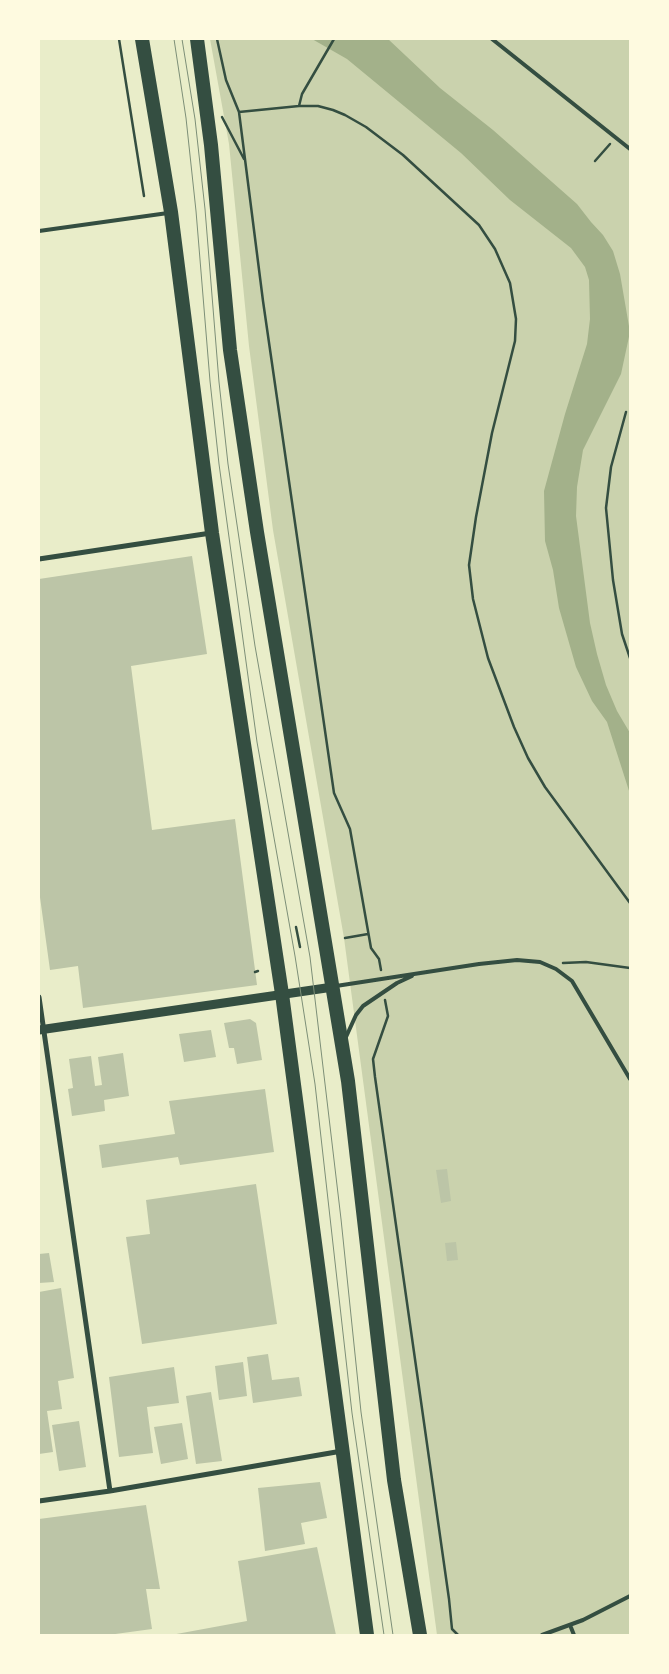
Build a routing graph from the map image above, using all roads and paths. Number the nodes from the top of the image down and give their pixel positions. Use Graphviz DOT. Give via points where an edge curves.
graph roads {
  1 [pos="119,39"];
  2 [pos="142,39"];
  3 [pos="197,39"];
  4 [pos="217,39"];
  5 [pos="334,39"];
  6 [pos="492,39"];
  7 [pos="300,106"];
  8 [pos="239,112"];
  9 [pos="220,115"];
  10 [pos="616,138"];
  11 [pos="630,150"];
  12 [pos="245,161"];
  13 [pos="595,161"];
  14 [pos="144,196"];
  15 [pos="171,212"];
  16 [pos="39,231"];
  17 [pos="626,412"];
  18 [pos="212,533"];
  19 [pos="39,559"];
  20 [pos="630,658"];
  21 [pos="630,903"];
  22 [pos="296,926"];
  23 [pos="368,934"];
  24 [pos="345,938"];
  25 [pos="300,947"];
  26 [pos="380,966"];
  27 [pos="630,968"];
  28 [pos="556,969"];
  29 [pos="431,971"];
  30 [pos="333,987"];
  31 [pos="282,994"];
  32 [pos="385,996"];
  33 [pos="39,997"];
  34 [pos="41,1030"];
  35 [pos="342,1045"];
  36 [pos="630,1079"];
  37 [pos="342,1451"];
  38 [pos="110,1491"];
  39 [pos="39,1501"];
  40 [pos="630,1596"];
  41 [pos="570,1625"];
  42 [pos="367,1635"];
  43 [pos="420,1635"];
  44 [pos="458,1635"];
  45 [pos="542,1635"];
  46 [pos="574,1635"];
  1 -- 14 [label="path"];
  2 -- 15 [label="highway"];
  3 -- 30 [label="highway" via="211,145 231,360"];
  4 -- 8 [label="path" via="226,80"];
  5 -- 7 [label="path" via="302,94"];
  6 -- 10 [label="lane"];
  7 -- 8 [label="path"];
  7 -- 21 [label="path" via="327,108 345,115 403,155 480,225 504,266 516,319 515,341 492,433 476,517 469,565 473,599 488,658 528,758 550,794"];
  8 -- 12 [label="path"];
  9 -- 12 [label="path"];
  10 -- 11 [label="lane"];
  10 -- 13 [label="path"];
  12 -- 23 [label="path" via="262,301 334,792 350,830"];
  15 -- 16 [label="lane"];
  15 -- 18 [label="highway"];
  17 -- 20 [label="path" via="611,467 606,508 613,580 622,634"];
  18 -- 19 [label="street"];
  18 -- 31 [label="highway"];
  22 -- 25 [label="path"];
  23 -- 24 [label="path"];
  23 -- 26 [label="path"];
  27 -- 28 [label="path" via="578,962 564,963"];
  28 -- 29 [label="lane" via="540,962 517,960"];
  28 -- 36 [label="lane" via="572,981"];
  29 -- 30 [label="lane"];
  29 -- 35 [label="lane" via="406,978 364,1005 352,1021"];
  30 -- 31 [label="street"];
  30 -- 35 [label="highway"];
  31 -- 34 [label="street"];
  31 -- 37 [label="highway"];
  32 -- 44 [label="path" via="388,1016 373,1058 375,1077 452,1629"];
  33 -- 34 [label="street"];
  34 -- 38 [label="street"];
  35 -- 43 [label="highway" via="394,1480"];
  37 -- 38 [label="street"];
  37 -- 42 [label="highway"];
  38 -- 39 [label="street"];
  40 -- 41 [label="lane"];
  41 -- 45 [label="lane"];
  41 -- 46 [label="lane"];
}
